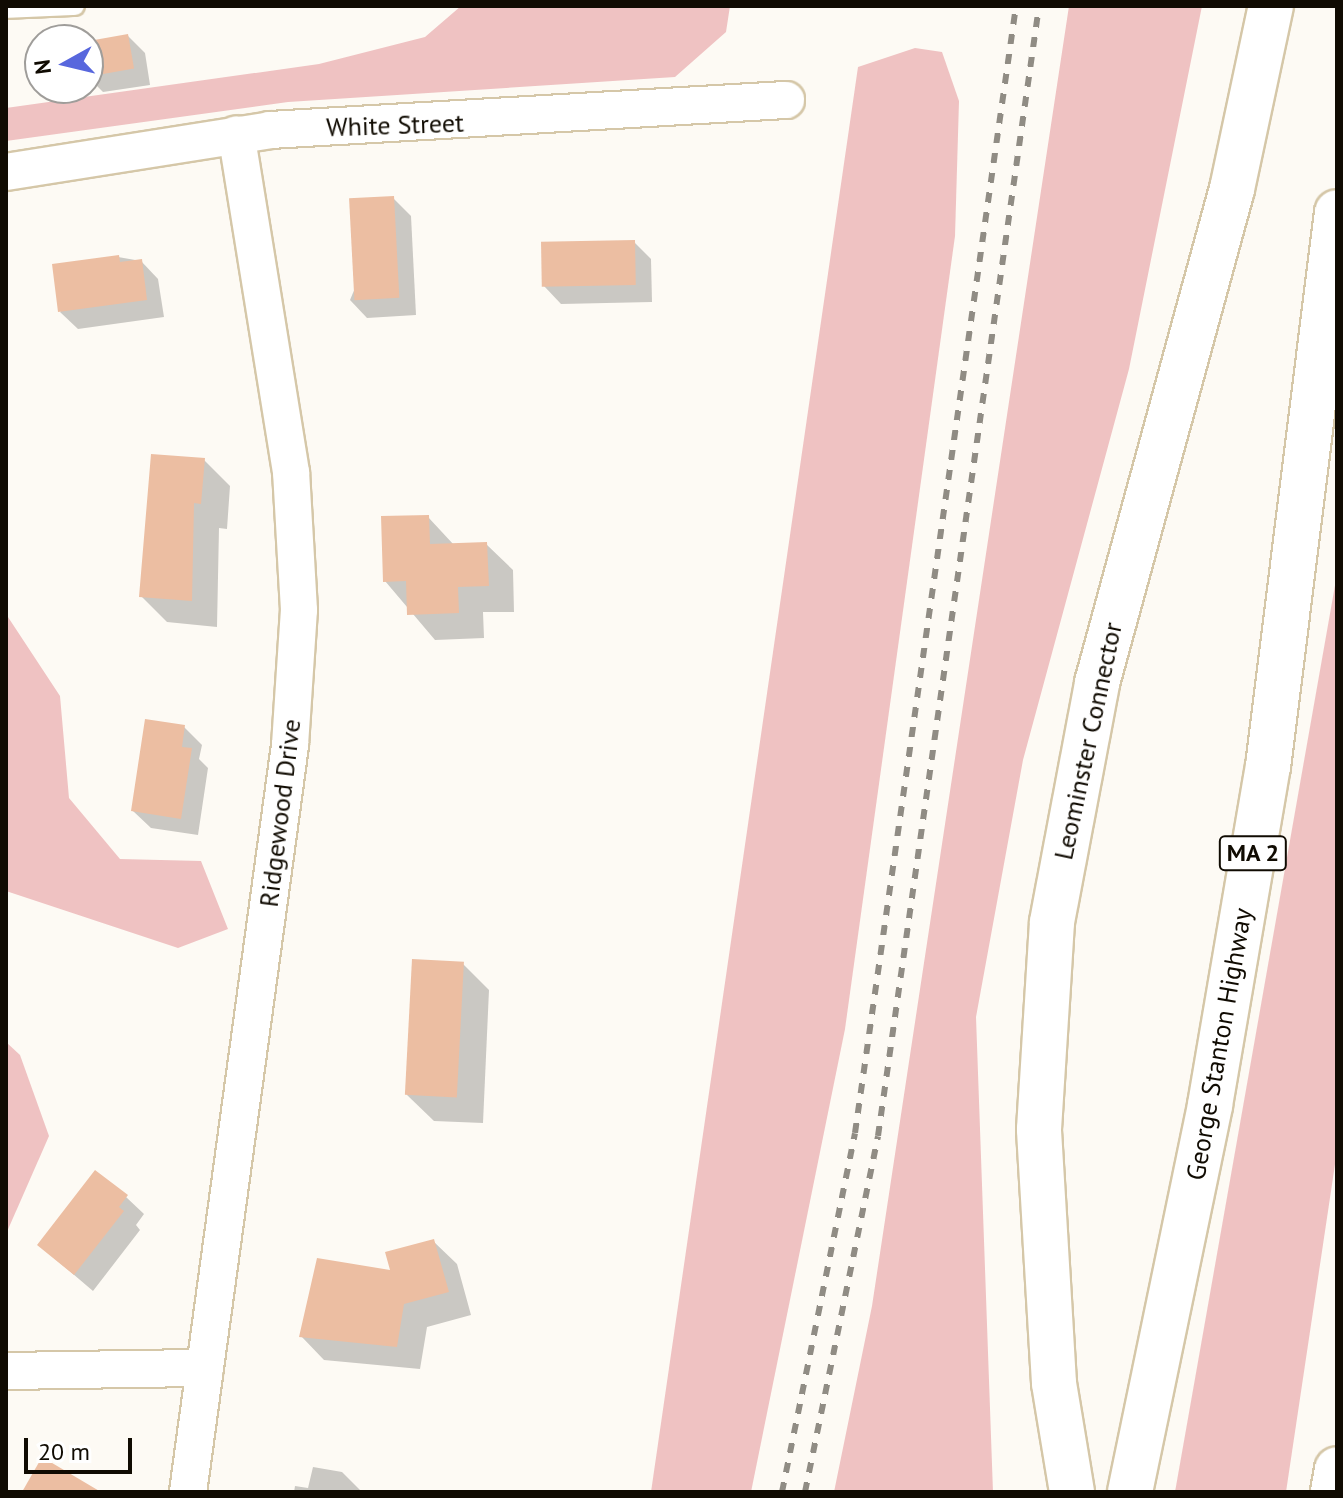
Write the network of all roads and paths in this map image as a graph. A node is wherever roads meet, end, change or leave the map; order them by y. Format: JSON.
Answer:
{"nodes":[{"id":1,"x":75,"y":6,"type":"edge"},
{"id":2,"x":1271,"y":6,"type":"edge"},
{"id":3,"x":6,"y":9,"type":"edge"},
{"id":4,"x":786,"y":100,"type":"dead end"},
{"id":5,"x":236,"y":134,"type":"junction"},
{"id":6,"x":6,"y":172,"type":"edge"},
{"id":7,"x":1337,"y":212,"type":"edge"},
{"id":8,"x":205,"y":1368,"type":"junction"},
{"id":9,"x":6,"y":1371,"type":"edge"},
{"id":10,"x":1337,"y":1469,"type":"edge"},
{"id":11,"x":1131,"y":1489,"type":"edge"},
{"id":12,"x":188,"y":1492,"type":"edge"},
{"id":13,"x":1072,"y":1492,"type":"edge"},
{"id":14,"x":1333,"y":1492,"type":"edge"}],
"edges":[{"from":1,"to":3,"type":"lane"},
{"from":2,"to":13,"type":"main road","name":"Leominster Connector"},
{"from":4,"to":5,"type":"street","name":"White Street"},
{"from":5,"to":6,"type":"street","name":"White Street"},
{"from":5,"to":8,"type":"street","name":"Ridgewood Drive"},
{"from":7,"to":11,"type":"main road","name":"George Stanton Highway","number":"MA 2"},
{"from":8,"to":9,"type":"street"},
{"from":8,"to":12,"type":"street","name":"Ridgewood Drive"},
{"from":10,"to":14,"type":"main road"}]}
